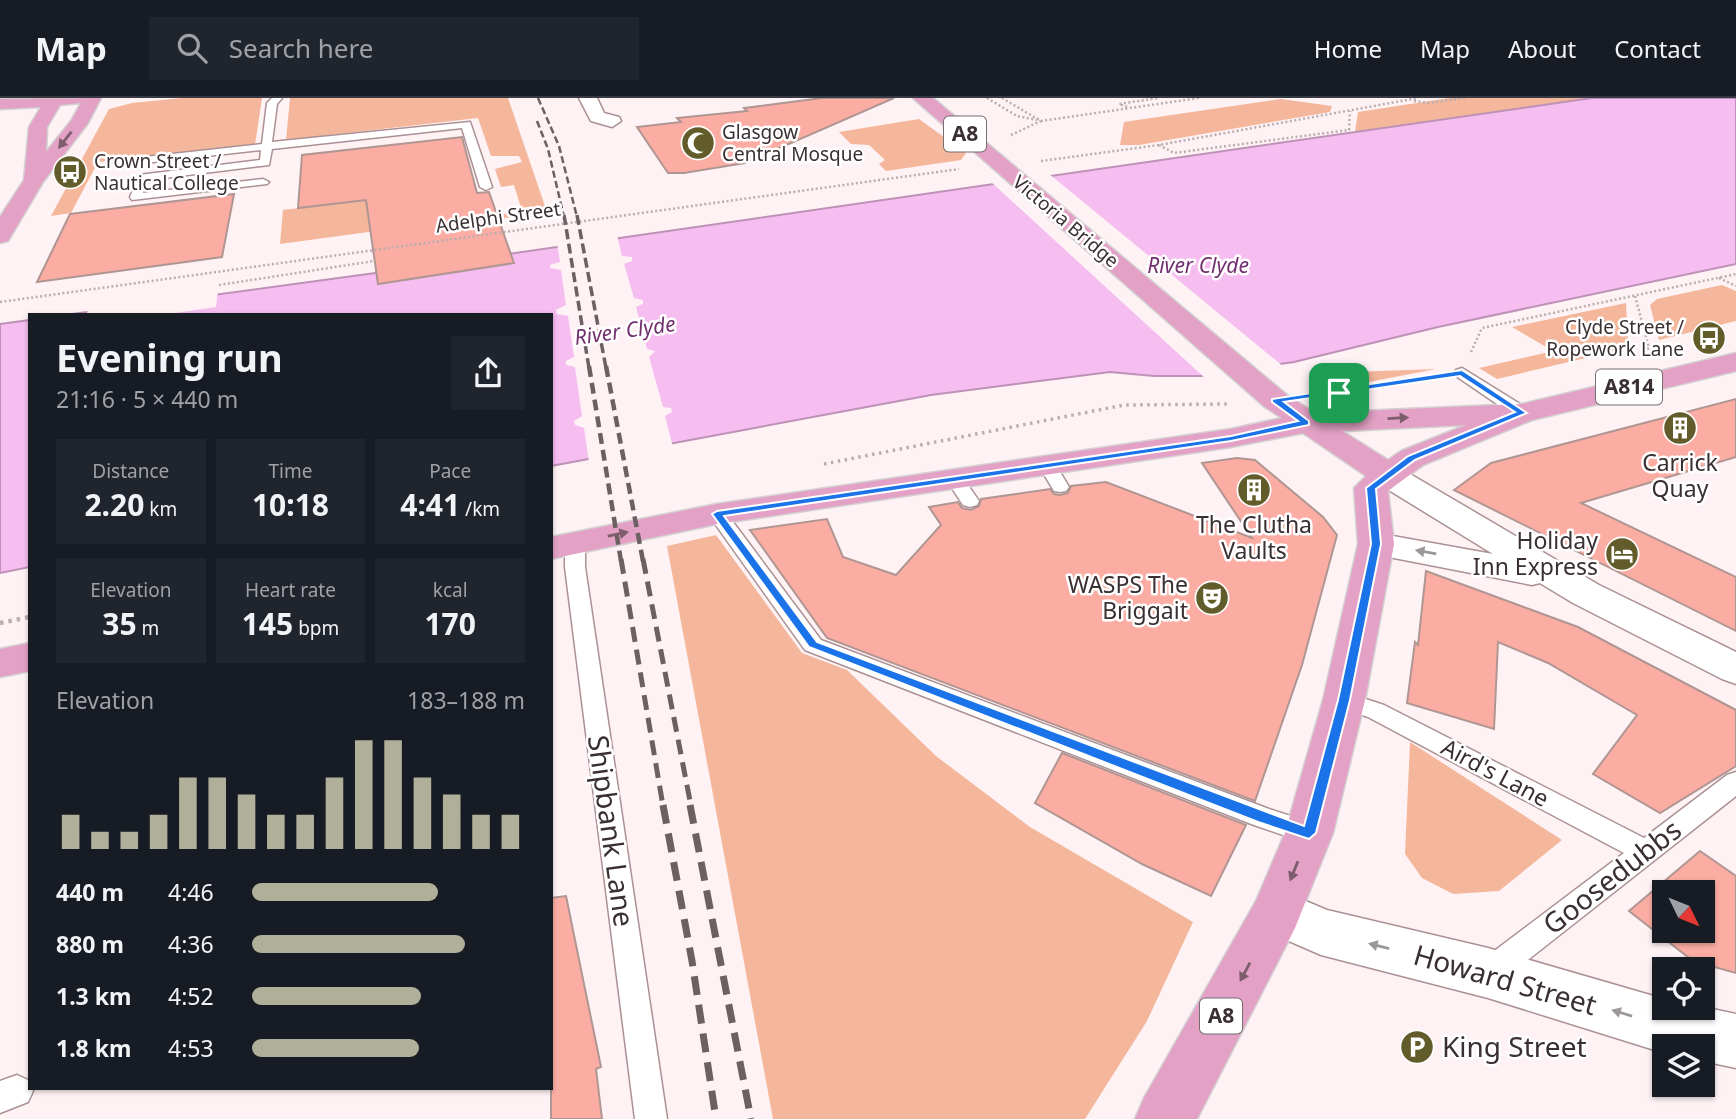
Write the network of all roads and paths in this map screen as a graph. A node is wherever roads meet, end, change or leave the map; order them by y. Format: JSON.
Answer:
{"nodes":[{"id":1,"x":84,"y":98,"type":"edge"},
{"id":2,"x":92,"y":98,"type":"edge"},
{"id":3,"x":588,"y":98,"type":"edge"},
{"id":4,"x":922,"y":98,"type":"edge"},
{"id":5,"x":987,"y":98,"type":"edge"},
{"id":6,"x":1002,"y":98,"type":"edge"},
{"id":7,"x":1158,"y":98,"type":"edge"},
{"id":8,"x":1199,"y":98,"type":"edge"},
{"id":9,"x":1418,"y":98,"type":"edge"},
{"id":10,"x":1465,"y":98,"type":"edge"},
{"id":11,"x":54,"y":99,"type":"edge"},
{"id":12,"x":1185,"y":99,"type":"edge"},
{"id":13,"x":271,"y":100,"type":"edge"},
{"id":14,"x":1408,"y":100,"type":"junction"},
{"id":15,"x":0,"y":104,"type":"edge"},
{"id":16,"x":1129,"y":108,"type":"junction"},
{"id":17,"x":0,"y":110,"type":"edge"},
{"id":18,"x":1350,"y":111,"type":"junction"},
{"id":19,"x":612,"y":121,"type":"dead end"},
{"id":20,"x":1041,"y":121,"type":"junction"},
{"id":21,"x":1009,"y":136,"type":"dead end"},
{"id":22,"x":1159,"y":145,"type":"junction"},
{"id":23,"x":267,"y":147,"type":"junction"},
{"id":24,"x":118,"y":163,"type":"dead end"},
{"id":25,"x":265,"y":163,"type":"junction"},
{"id":26,"x":1004,"y":168,"type":"junction"},
{"id":27,"x":34,"y":180,"type":"junction"},
{"id":28,"x":485,"y":187,"type":"dead end"},
{"id":29,"x":482,"y":233,"type":"junction"},
{"id":30,"x":0,"y":236,"type":"edge"},
{"id":31,"x":489,"y":241,"type":"dead end"},
{"id":32,"x":307,"y":258,"type":"junction"},
{"id":33,"x":374,"y":261,"type":"dead end"},
{"id":34,"x":305,"y":271,"type":"junction"},
{"id":35,"x":1736,"y":274,"type":"edge"},
{"id":36,"x":1718,"y":278,"type":"junction"},
{"id":37,"x":219,"y":285,"type":"dead end"},
{"id":38,"x":1736,"y":286,"type":"edge"},
{"id":39,"x":1635,"y":296,"type":"junction"},
{"id":40,"x":0,"y":302,"type":"edge"},
{"id":41,"x":1640,"y":352,"type":"dead end"},
{"id":42,"x":1735,"y":363,"type":"edge"},
{"id":43,"x":1462,"y":373,"type":"junction"},
{"id":44,"x":1371,"y":388,"type":"dead end"},
{"id":45,"x":1276,"y":401,"type":"junction"},
{"id":46,"x":1522,"y":413,"type":"junction"},
{"id":47,"x":1306,"y":423,"type":"junction"},
{"id":48,"x":824,"y":464,"type":"dead end"},
{"id":49,"x":1378,"y":481,"type":"junction"},
{"id":50,"x":717,"y":514,"type":"junction"},
{"id":51,"x":1376,"y":544,"type":"junction"},
{"id":52,"x":563,"y":545,"type":"edge"},
{"id":53,"x":1522,"y":569,"type":"junction"},
{"id":54,"x":1586,"y":594,"type":"junction"},
{"id":55,"x":28,"y":618,"type":"edge"},
{"id":56,"x":0,"y":623,"type":"edge"},
{"id":57,"x":28,"y":657,"type":"edge"},
{"id":58,"x":0,"y":663,"type":"edge"},
{"id":59,"x":1736,"y":669,"type":"edge"},
{"id":60,"x":1344,"y":700,"type":"junction"},
{"id":61,"x":1736,"y":782,"type":"edge"},
{"id":62,"x":1309,"y":833,"type":"junction"},
{"id":63,"x":1645,"y":852,"type":"junction"},
{"id":64,"x":1277,"y":912,"type":"junction"},
{"id":65,"x":1488,"y":973,"type":"junction"},
{"id":66,"x":1736,"y":1041,"type":"edge"},
{"id":67,"x":651,"y":1119,"type":"edge"},
{"id":68,"x":1165,"y":1119,"type":"edge"}],
"edges":[{"from":1,"to":11,"type":"main road"},
{"from":2,"to":27,"type":"main road","one_way":true},
{"from":3,"to":19,"type":"street"},
{"from":4,"to":26,"type":"main road","number":"A8"},
{"from":5,"to":20,"type":"path"},
{"from":6,"to":20,"type":"path"},
{"from":7,"to":16,"type":"path"},
{"from":8,"to":12,"type":"path"},
{"from":9,"to":14,"type":"path"},
{"from":10,"to":14,"type":"path"},
{"from":11,"to":15,"type":"main road"},
{"from":11,"to":17,"type":"main road"},
{"from":11,"to":27,"type":"main road"},
{"from":12,"to":16,"type":"path"},
{"from":13,"to":23,"type":"lane"},
{"from":14,"to":18,"type":"path","name":"Adelphi Street"},
{"from":16,"to":20,"type":"path"},
{"from":18,"to":22,"type":"path","name":"Adelphi Street"},
{"from":18,"to":22,"type":"path"},
{"from":20,"to":21,"type":"path"},
{"from":22,"to":26,"type":"path","name":"Adelphi Street"},
{"from":23,"to":24,"type":"lane"},
{"from":23,"to":25,"type":"lane"},
{"from":23,"to":28,"type":"lane"},
{"from":25,"to":25,"type":"lane"},
{"from":26,"to":29,"type":"path","name":"Adelphi Street"},
{"from":26,"to":45,"type":"main road","name":"Victoria Bridge","number":"A8"},
{"from":27,"to":30,"type":"main road"},
{"from":29,"to":31,"type":"path"},
{"from":29,"to":32,"type":"path","name":"Adelphi Street"},
{"from":32,"to":34,"type":"path"},
{"from":32,"to":40,"type":"path","name":"Adelphi Street"},
{"from":33,"to":34,"type":"path"},
{"from":34,"to":37,"type":"path"},
{"from":35,"to":36,"type":"path"},
{"from":36,"to":38,"type":"path"},
{"from":36,"to":39,"type":"path"},
{"from":39,"to":41,"type":"path"},
{"from":39,"to":43,"type":"path"},
{"from":42,"to":46,"type":"main road","number":"A814"},
{"from":43,"to":44,"type":"path"},
{"from":43,"to":46,"type":"lane"},
{"from":45,"to":47,"type":"main road","name":"Victoria Bridge"},
{"from":45,"to":48,"type":"path"},
{"from":47,"to":46,"type":"main road","number":"A814","one_way":true},
{"from":46,"to":49,"type":"main road"},
{"from":47,"to":49,"type":"main road","name":"Victoria Bridge"},
{"from":47,"to":50,"type":"main road","number":"A814"},
{"from":49,"to":51,"type":"main road"},
{"from":49,"to":53,"type":"street"},
{"from":49,"to":54,"type":"street"},
{"from":52,"to":50,"type":"main road","number":"A814","one_way":true},
{"from":50,"to":62,"type":"lane"},
{"from":53,"to":51,"type":"street","one_way":true},
{"from":51,"to":60,"type":"main road"},
{"from":52,"to":67,"type":"lane","name":"Shipbank Lane"},
{"from":53,"to":54,"type":"street"},
{"from":54,"to":59,"type":"street"},
{"from":55,"to":56,"type":"path"},
{"from":57,"to":58,"type":"main road"},
{"from":60,"to":62,"type":"main road"},
{"from":60,"to":63,"type":"lane","name":"Aird's Lane"},
{"from":61,"to":63,"type":"lane","name":"Goosedubbs"},
{"from":62,"to":64,"type":"main road","one_way":true},
{"from":63,"to":65,"type":"lane","name":"Goosedubbs"},
{"from":65,"to":64,"type":"street","name":"Howard Street","one_way":true},
{"from":64,"to":68,"type":"main road","number":"A8","one_way":true},
{"from":66,"to":65,"type":"street","name":"Howard Street","one_way":true}]}
